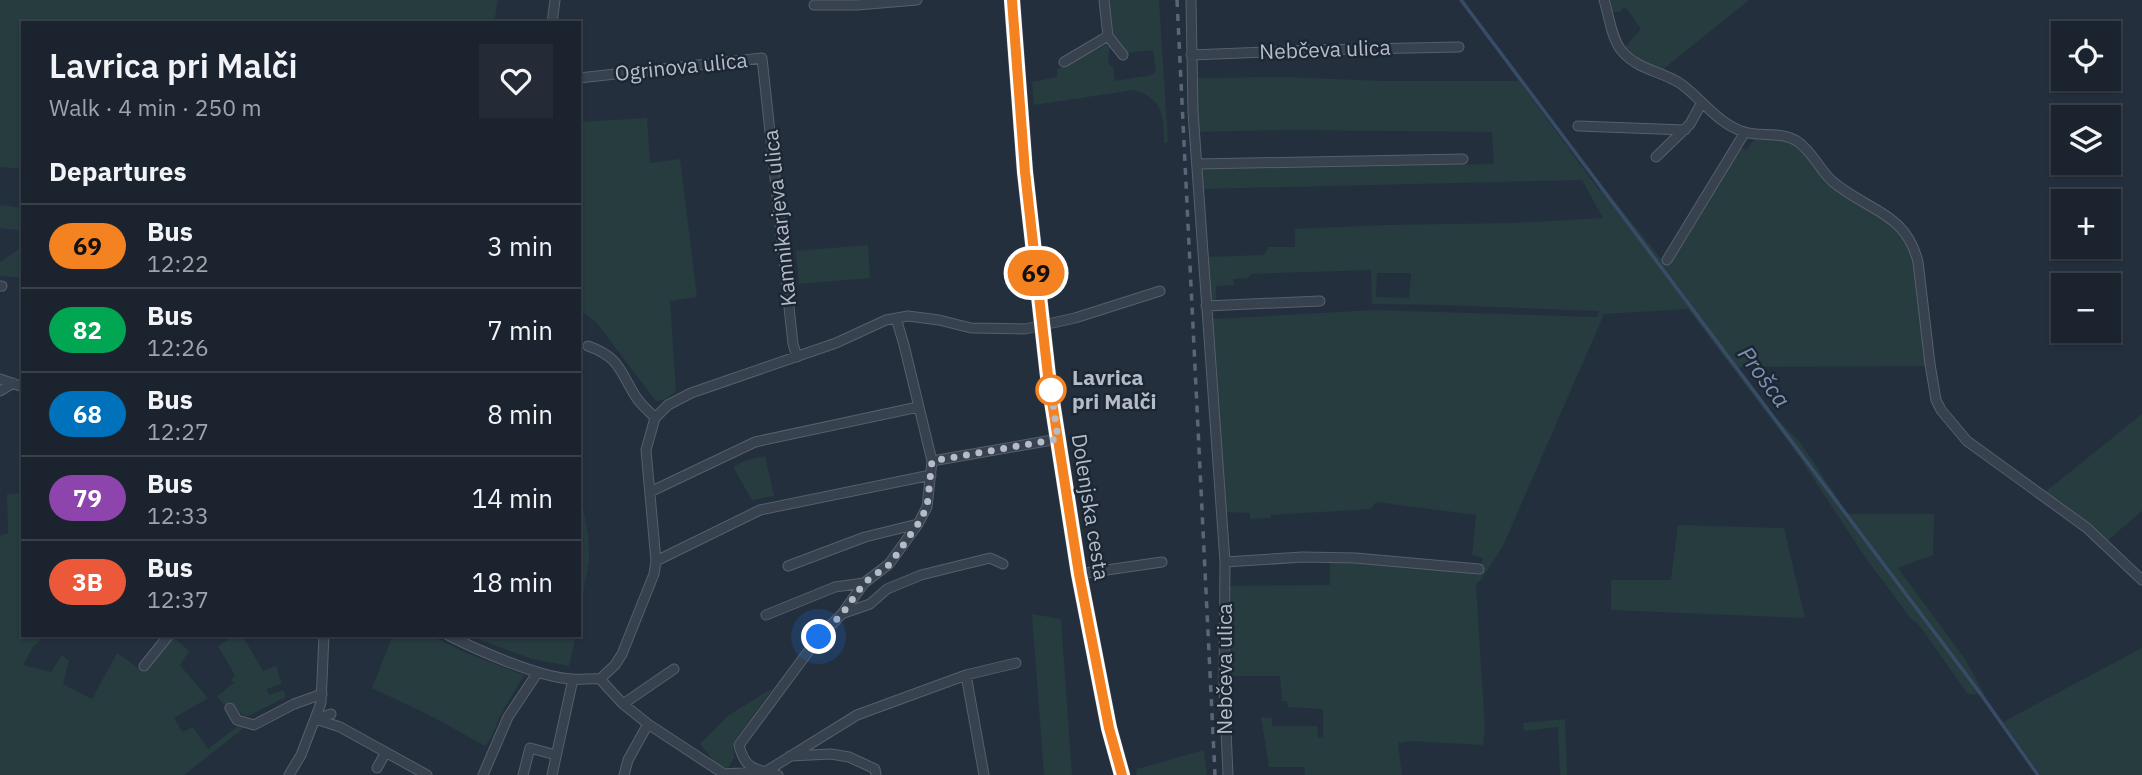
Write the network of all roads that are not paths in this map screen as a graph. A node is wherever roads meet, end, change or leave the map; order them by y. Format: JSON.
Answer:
{"nodes":[{"id":1,"x":555,"y":0,"type":"edge"},
{"id":2,"x":917,"y":0,"type":"edge"},
{"id":3,"x":1012,"y":0,"type":"edge"},
{"id":4,"x":1104,"y":0,"type":"edge"},
{"id":5,"x":1191,"y":0,"type":"edge"},
{"id":6,"x":1604,"y":0,"type":"edge"},
{"id":7,"x":814,"y":5,"type":"dead end"},
{"id":8,"x":552,"y":21,"type":"edge"},
{"id":9,"x":1108,"y":36,"type":"junction"},
{"id":10,"x":1459,"y":47,"type":"dead end"},
{"id":11,"x":1123,"y":55,"type":"dead end"},
{"id":12,"x":1191,"y":55,"type":"junction"},
{"id":13,"x":1064,"y":62,"type":"dead end"},
{"id":14,"x":581,"y":78,"type":"edge"},
{"id":15,"x":764,"y":79,"type":"joint"},
{"id":16,"x":1701,"y":104,"type":"junction"},
{"id":17,"x":1578,"y":125,"type":"dead end"},
{"id":18,"x":1685,"y":130,"type":"junction"},
{"id":19,"x":1745,"y":132,"type":"junction"},
{"id":20,"x":1656,"y":157,"type":"dead end"},
{"id":21,"x":1463,"y":159,"type":"dead end"},
{"id":22,"x":1197,"y":164,"type":"junction"},
{"id":23,"x":1667,"y":260,"type":"dead end"},
{"id":24,"x":1160,"y":291,"type":"dead end"},
{"id":25,"x":1320,"y":301,"type":"dead end"},
{"id":26,"x":1206,"y":306,"type":"junction"},
{"id":27,"x":896,"y":318,"type":"junction"},
{"id":28,"x":1042,"y":325,"type":"junction"},
{"id":29,"x":589,"y":346,"type":"dead end"},
{"id":30,"x":797,"y":357,"type":"junction"},
{"id":31,"x":0,"y":380,"type":"edge"},
{"id":32,"x":18,"y":385,"type":"edge"},
{"id":33,"x":0,"y":391,"type":"edge"},
{"id":34,"x":918,"y":407,"type":"junction"},
{"id":35,"x":655,"y":418,"type":"junction"},
{"id":36,"x":1058,"y":439,"type":"junction"},
{"id":37,"x":932,"y":461,"type":"junction"},
{"id":38,"x":931,"y":475,"type":"junction"},
{"id":39,"x":652,"y":491,"type":"junction"},
{"id":40,"x":918,"y":524,"type":"junction"},
{"id":41,"x":656,"y":561,"type":"junction"},
{"id":42,"x":1162,"y":562,"type":"dead end"},
{"id":43,"x":1225,"y":562,"type":"junction"},
{"id":44,"x":1003,"y":564,"type":"dead end"},
{"id":45,"x":788,"y":566,"type":"dead end"},
{"id":46,"x":1479,"y":569,"type":"dead end"},
{"id":47,"x":1079,"y":574,"type":"junction"},
{"id":48,"x":2142,"y":580,"type":"edge"},
{"id":49,"x":864,"y":583,"type":"junction"},
{"id":50,"x":842,"y":614,"type":"junction"},
{"id":51,"x":766,"y":615,"type":"dead end"},
{"id":52,"x":167,"y":637,"type":"edge"},
{"id":53,"x":324,"y":637,"type":"edge"},
{"id":54,"x":452,"y":637,"type":"edge"},
{"id":55,"x":1016,"y":663,"type":"dead end"},
{"id":56,"x":144,"y":666,"type":"dead end"},
{"id":57,"x":674,"y":669,"type":"dead end"},
{"id":58,"x":538,"y":671,"type":"junction"},
{"id":59,"x":967,"y":675,"type":"junction"},
{"id":60,"x":573,"y":679,"type":"junction"},
{"id":61,"x":600,"y":679,"type":"junction"},
{"id":62,"x":322,"y":694,"type":"junction"},
{"id":63,"x":623,"y":704,"type":"junction"},
{"id":64,"x":230,"y":708,"type":"dead end"},
{"id":65,"x":331,"y":714,"type":"dead end"},
{"id":66,"x":316,"y":719,"type":"junction"},
{"id":67,"x":648,"y":724,"type":"junction"},
{"id":68,"x":386,"y":752,"type":"junction"},
{"id":69,"x":556,"y":755,"type":"junction"},
{"id":70,"x":788,"y":756,"type":"junction"},
{"id":71,"x":377,"y":768,"type":"dead end"},
{"id":72,"x":765,"y":772,"type":"junction"},
{"id":73,"x":1119,"y":773,"type":"edge"},
{"id":74,"x":724,"y":774,"type":"edge"},
{"id":75,"x":289,"y":775,"type":"edge"},
{"id":76,"x":427,"y":775,"type":"edge"},
{"id":77,"x":483,"y":775,"type":"edge"},
{"id":78,"x":523,"y":775,"type":"edge"},
{"id":79,"x":552,"y":775,"type":"edge"},
{"id":80,"x":624,"y":775,"type":"edge"},
{"id":81,"x":778,"y":775,"type":"edge"},
{"id":82,"x":876,"y":775,"type":"edge"},
{"id":83,"x":985,"y":775,"type":"edge"},
{"id":84,"x":1228,"y":775,"type":"edge"}],
"edges":[{"from":1,"to":8,"type":"street"},
{"from":2,"to":7,"type":"street"},
{"from":3,"to":28,"type":"main road","name":"Dolenjska cesta"},
{"from":4,"to":9,"type":"street"},
{"from":5,"to":12,"type":"street","name":"Nebčeva ulica"},
{"from":6,"to":16,"type":"street"},
{"from":9,"to":11,"type":"street"},
{"from":9,"to":13,"type":"street"},
{"from":10,"to":12,"type":"street","name":"Nebčeva ulica"},
{"from":12,"to":22,"type":"street","name":"Nebčeva ulica"},
{"from":14,"to":15,"type":"street","name":"Ogrinova ulica"},
{"from":15,"to":30,"type":"street","name":"Kamnikarjeva ulica"},
{"from":16,"to":18,"type":"street"},
{"from":16,"to":19,"type":"street"},
{"from":17,"to":18,"type":"street"},
{"from":18,"to":20,"type":"street"},
{"from":19,"to":23,"type":"street"},
{"from":19,"to":48,"type":"street"},
{"from":21,"to":22,"type":"street"},
{"from":22,"to":26,"type":"street","name":"Nebčeva ulica"},
{"from":24,"to":28,"type":"street"},
{"from":25,"to":26,"type":"street"},
{"from":26,"to":43,"type":"street","name":"Nebčeva ulica"},
{"from":27,"to":28,"type":"street"},
{"from":27,"to":30,"type":"street"},
{"from":27,"to":34,"type":"street"},
{"from":28,"to":36,"type":"main road","name":"Dolenjska cesta"},
{"from":29,"to":35,"type":"street"},
{"from":30,"to":35,"type":"street"},
{"from":31,"to":32,"type":"street"},
{"from":32,"to":33,"type":"street"},
{"from":34,"to":37,"type":"street"},
{"from":34,"to":39,"type":"street"},
{"from":35,"to":39,"type":"street"},
{"from":36,"to":37,"type":"street"},
{"from":36,"to":47,"type":"main road","name":"Dolenjska cesta"},
{"from":37,"to":38,"type":"street"},
{"from":38,"to":40,"type":"street"},
{"from":38,"to":41,"type":"street"},
{"from":39,"to":41,"type":"street"},
{"from":40,"to":45,"type":"street"},
{"from":40,"to":49,"type":"street"},
{"from":41,"to":61,"type":"street"},
{"from":42,"to":47,"type":"street"},
{"from":43,"to":46,"type":"street"},
{"from":43,"to":84,"type":"street","name":"Nebčeva ulica"},
{"from":44,"to":50,"type":"street"},
{"from":47,"to":73,"type":"main road","name":"Dolenjska cesta"},
{"from":49,"to":50,"type":"street"},
{"from":49,"to":51,"type":"street"},
{"from":50,"to":72,"type":"street"},
{"from":52,"to":56,"type":"street"},
{"from":53,"to":62,"type":"street"},
{"from":54,"to":58,"type":"street"},
{"from":55,"to":59,"type":"street"},
{"from":57,"to":63,"type":"street"},
{"from":58,"to":60,"type":"street"},
{"from":58,"to":77,"type":"street"},
{"from":59,"to":70,"type":"street"},
{"from":59,"to":83,"type":"street"},
{"from":60,"to":61,"type":"street"},
{"from":60,"to":69,"type":"street"},
{"from":61,"to":63,"type":"street"},
{"from":62,"to":64,"type":"street"},
{"from":62,"to":66,"type":"street"},
{"from":63,"to":67,"type":"street"},
{"from":65,"to":66,"type":"street"},
{"from":66,"to":68,"type":"street"},
{"from":66,"to":75,"type":"street"},
{"from":67,"to":74,"type":"street"},
{"from":67,"to":80,"type":"street"},
{"from":68,"to":71,"type":"street"},
{"from":68,"to":76,"type":"street"},
{"from":69,"to":78,"type":"street"},
{"from":69,"to":79,"type":"street"},
{"from":70,"to":72,"type":"street"},
{"from":70,"to":82,"type":"street"},
{"from":72,"to":74,"type":"street"},
{"from":72,"to":81,"type":"street"}]}
